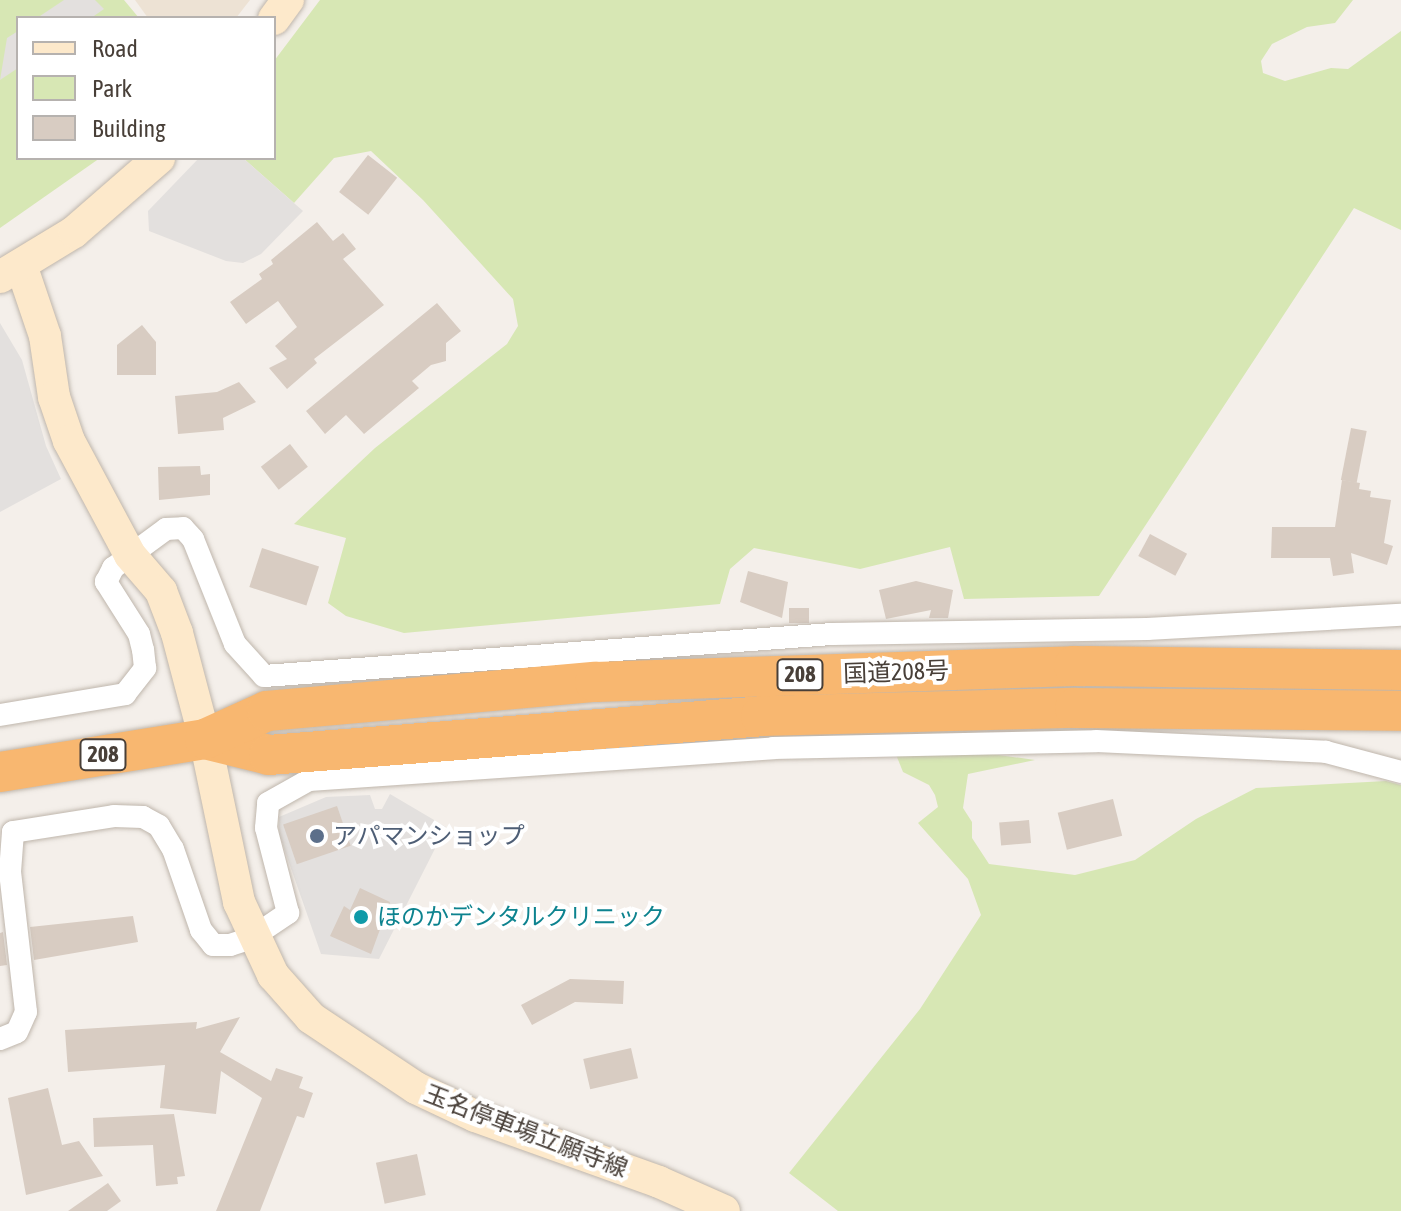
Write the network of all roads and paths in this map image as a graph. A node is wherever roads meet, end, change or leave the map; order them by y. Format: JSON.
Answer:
{"nodes":[{"id":1,"x":288,"y":0,"type":"edge"},
{"id":2,"x":276,"y":16,"type":"edge"},
{"id":3,"x":157,"y":160,"type":"edge"},
{"id":4,"x":10,"y":271,"type":"edge"},
{"id":5,"x":130,"y":555,"type":"junction"},
{"id":6,"x":1401,"y":615,"type":"edge"},
{"id":7,"x":1401,"y":670,"type":"edge"},
{"id":8,"x":1401,"y":711,"type":"edge"},
{"id":9,"x":0,"y":715,"type":"edge"},
{"id":10,"x":205,"y":739,"type":"junction"},
{"id":11,"x":0,"y":772,"type":"edge"},
{"id":12,"x":1401,"y":772,"type":"edge"},
{"id":13,"x":251,"y":938,"type":"junction"},
{"id":14,"x":0,"y":1039,"type":"edge"},
{"id":15,"x":724,"y":1211,"type":"edge"}],
"edges":[{"from":1,"to":2,"type":"main road"},
{"from":3,"to":4,"type":"main road"},
{"from":4,"to":5,"type":"main road","name":"玉名停車場立願寺線"},
{"from":5,"to":6,"type":"street"},
{"from":5,"to":9,"type":"street"},
{"from":5,"to":10,"type":"main road","name":"玉名停車場立願寺線"},
{"from":7,"to":10,"type":"highway","name":"国道208号","number":"208"},
{"from":8,"to":10,"type":"highway","name":"国道208号","number":"208"},
{"from":10,"to":11,"type":"highway","name":"国道208号","number":"208"},
{"from":10,"to":13,"type":"main road","name":"玉名停車場立願寺線"},
{"from":12,"to":13,"type":"street"},
{"from":13,"to":14,"type":"street"},
{"from":13,"to":15,"type":"main road","name":"玉名停車場立願寺線"}]}
